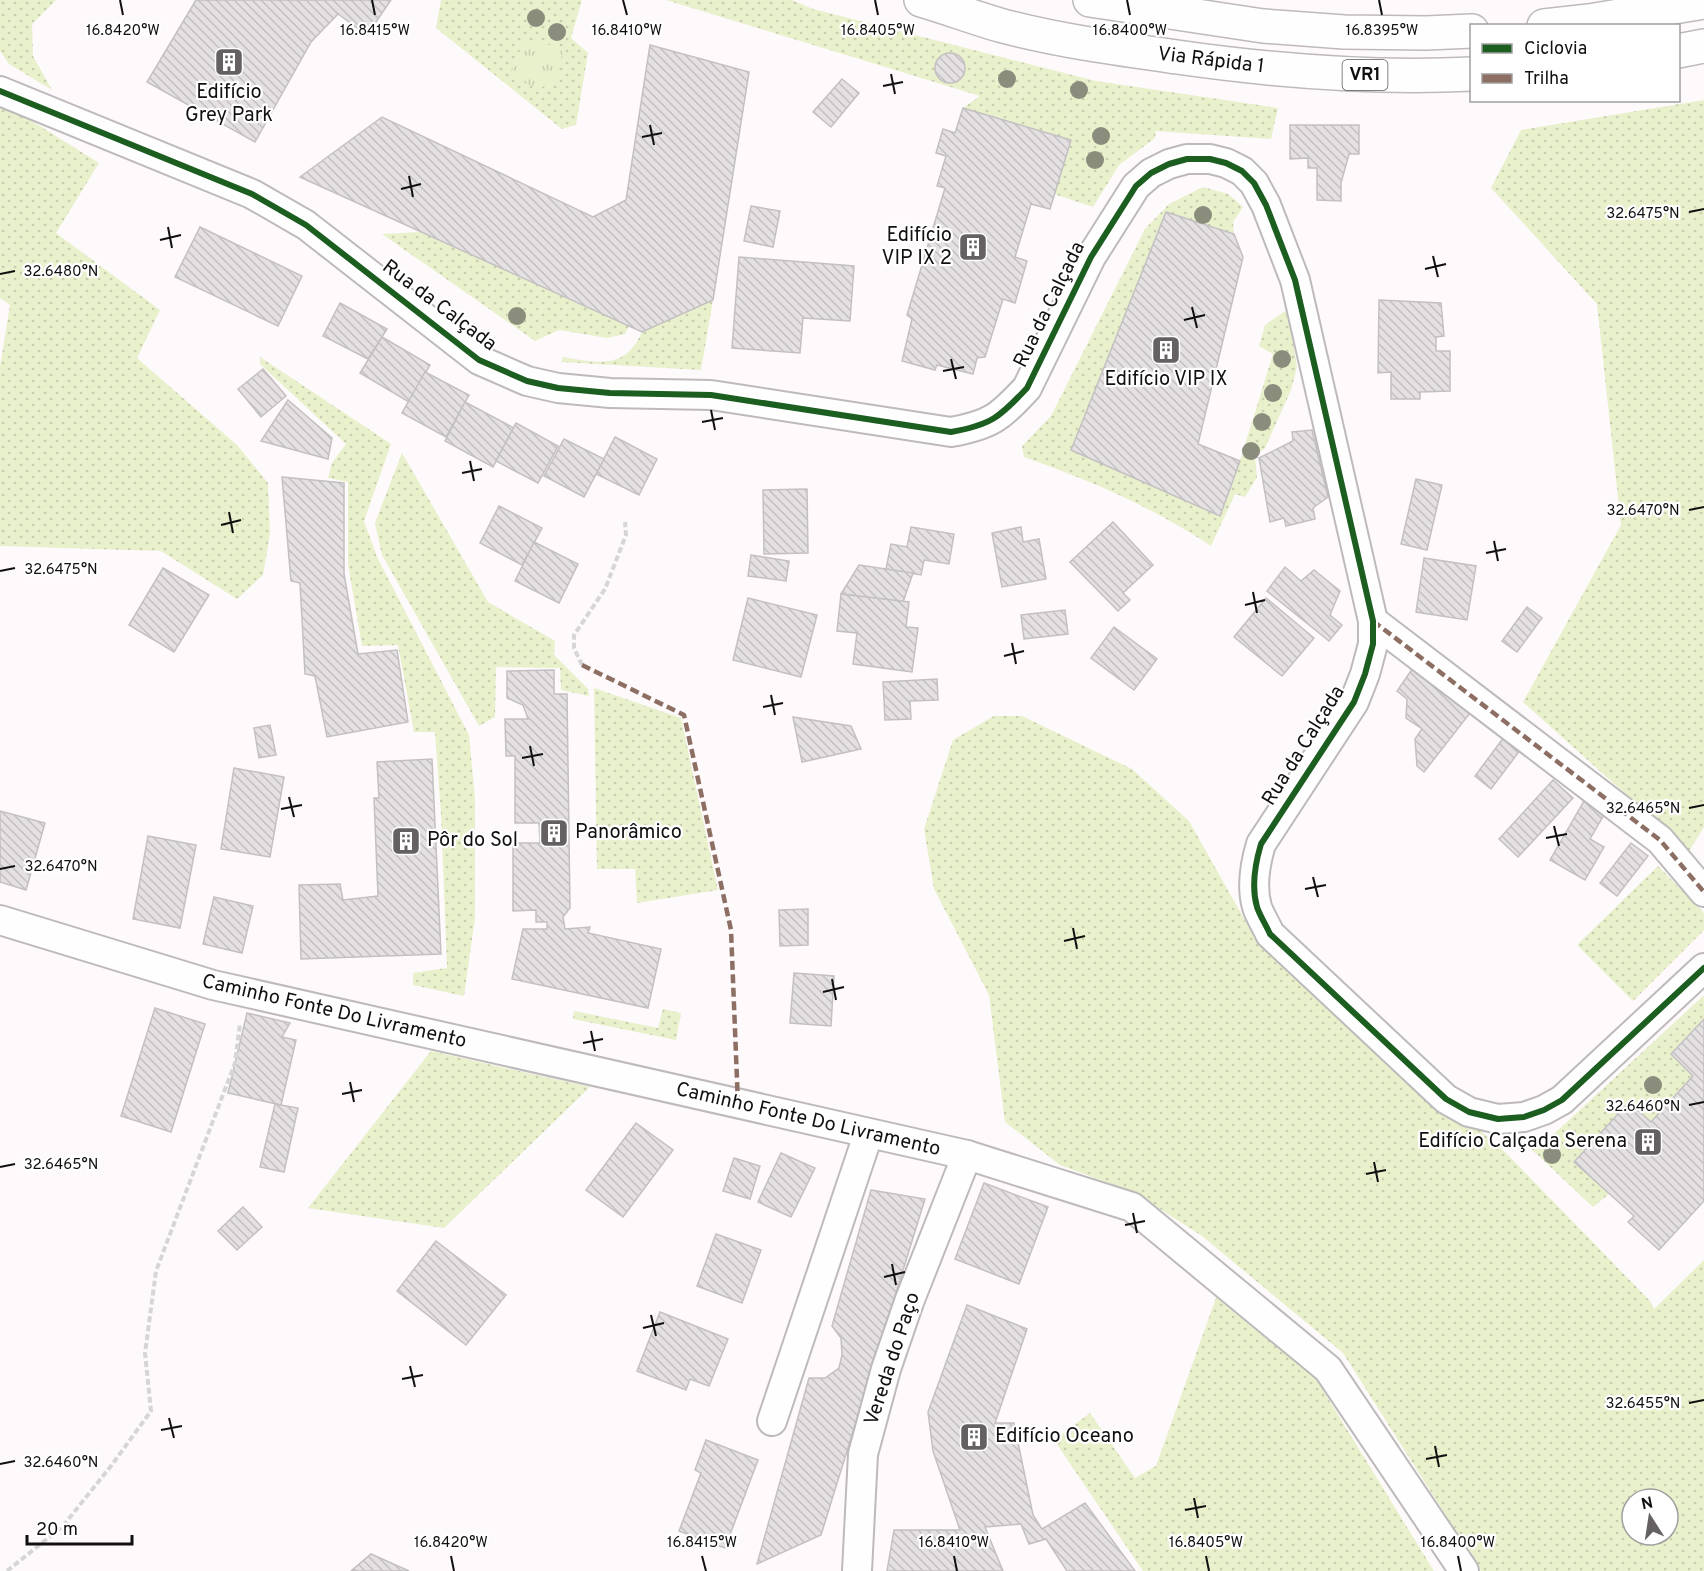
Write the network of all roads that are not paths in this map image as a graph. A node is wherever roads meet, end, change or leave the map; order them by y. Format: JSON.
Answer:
{"nodes":[{"id":1,"x":921,"y":0,"type":"edge"},
{"id":2,"x":1090,"y":0,"type":"edge"},
{"id":3,"x":1704,"y":2,"type":"edge"},
{"id":4,"x":1562,"y":24,"type":"edge"},
{"id":5,"x":1470,"y":31,"type":"edge"},
{"id":6,"x":1704,"y":46,"type":"edge"},
{"id":7,"x":1680,"y":51,"type":"edge"},
{"id":8,"x":1470,"y":74,"type":"edge"},
{"id":9,"x":0,"y":91,"type":"edge"},
{"id":10,"x":1373,"y":621,"type":"junction"},
{"id":11,"x":1704,"y":892,"type":"edge"},
{"id":12,"x":0,"y":921,"type":"edge"},
{"id":13,"x":1704,"y":968,"type":"edge"},
{"id":14,"x":868,"y":1135,"type":"junction"},
{"id":15,"x":967,"y":1155,"type":"junction"},
{"id":16,"x":772,"y":1420,"type":"dead end"},
{"id":17,"x":857,"y":1571,"type":"edge"},
{"id":18,"x":1464,"y":1571,"type":"edge"}],
"edges":[{"from":1,"to":8,"type":"highway","name":"Via Rápida 1","number":"VR1"},
{"from":2,"to":5,"type":"highway","number":"VR1"},
{"from":3,"to":4,"type":"highway"},
{"from":6,"to":7,"type":"highway"},
{"from":9,"to":10,"type":"street","name":"Rua da Calçada"},
{"from":10,"to":11,"type":"street"},
{"from":10,"to":13,"type":"street","name":"Rua da Calçada"},
{"from":12,"to":14,"type":"street","name":"Caminho Fonte Do Livramento"},
{"from":14,"to":15,"type":"street","name":"Caminho Fonte Do Livramento"},
{"from":14,"to":16,"type":"street"},
{"from":15,"to":17,"type":"street","name":"Vereda do Paço"},
{"from":15,"to":18,"type":"street","name":"Caminho Fonte Do Livramento"}]}
